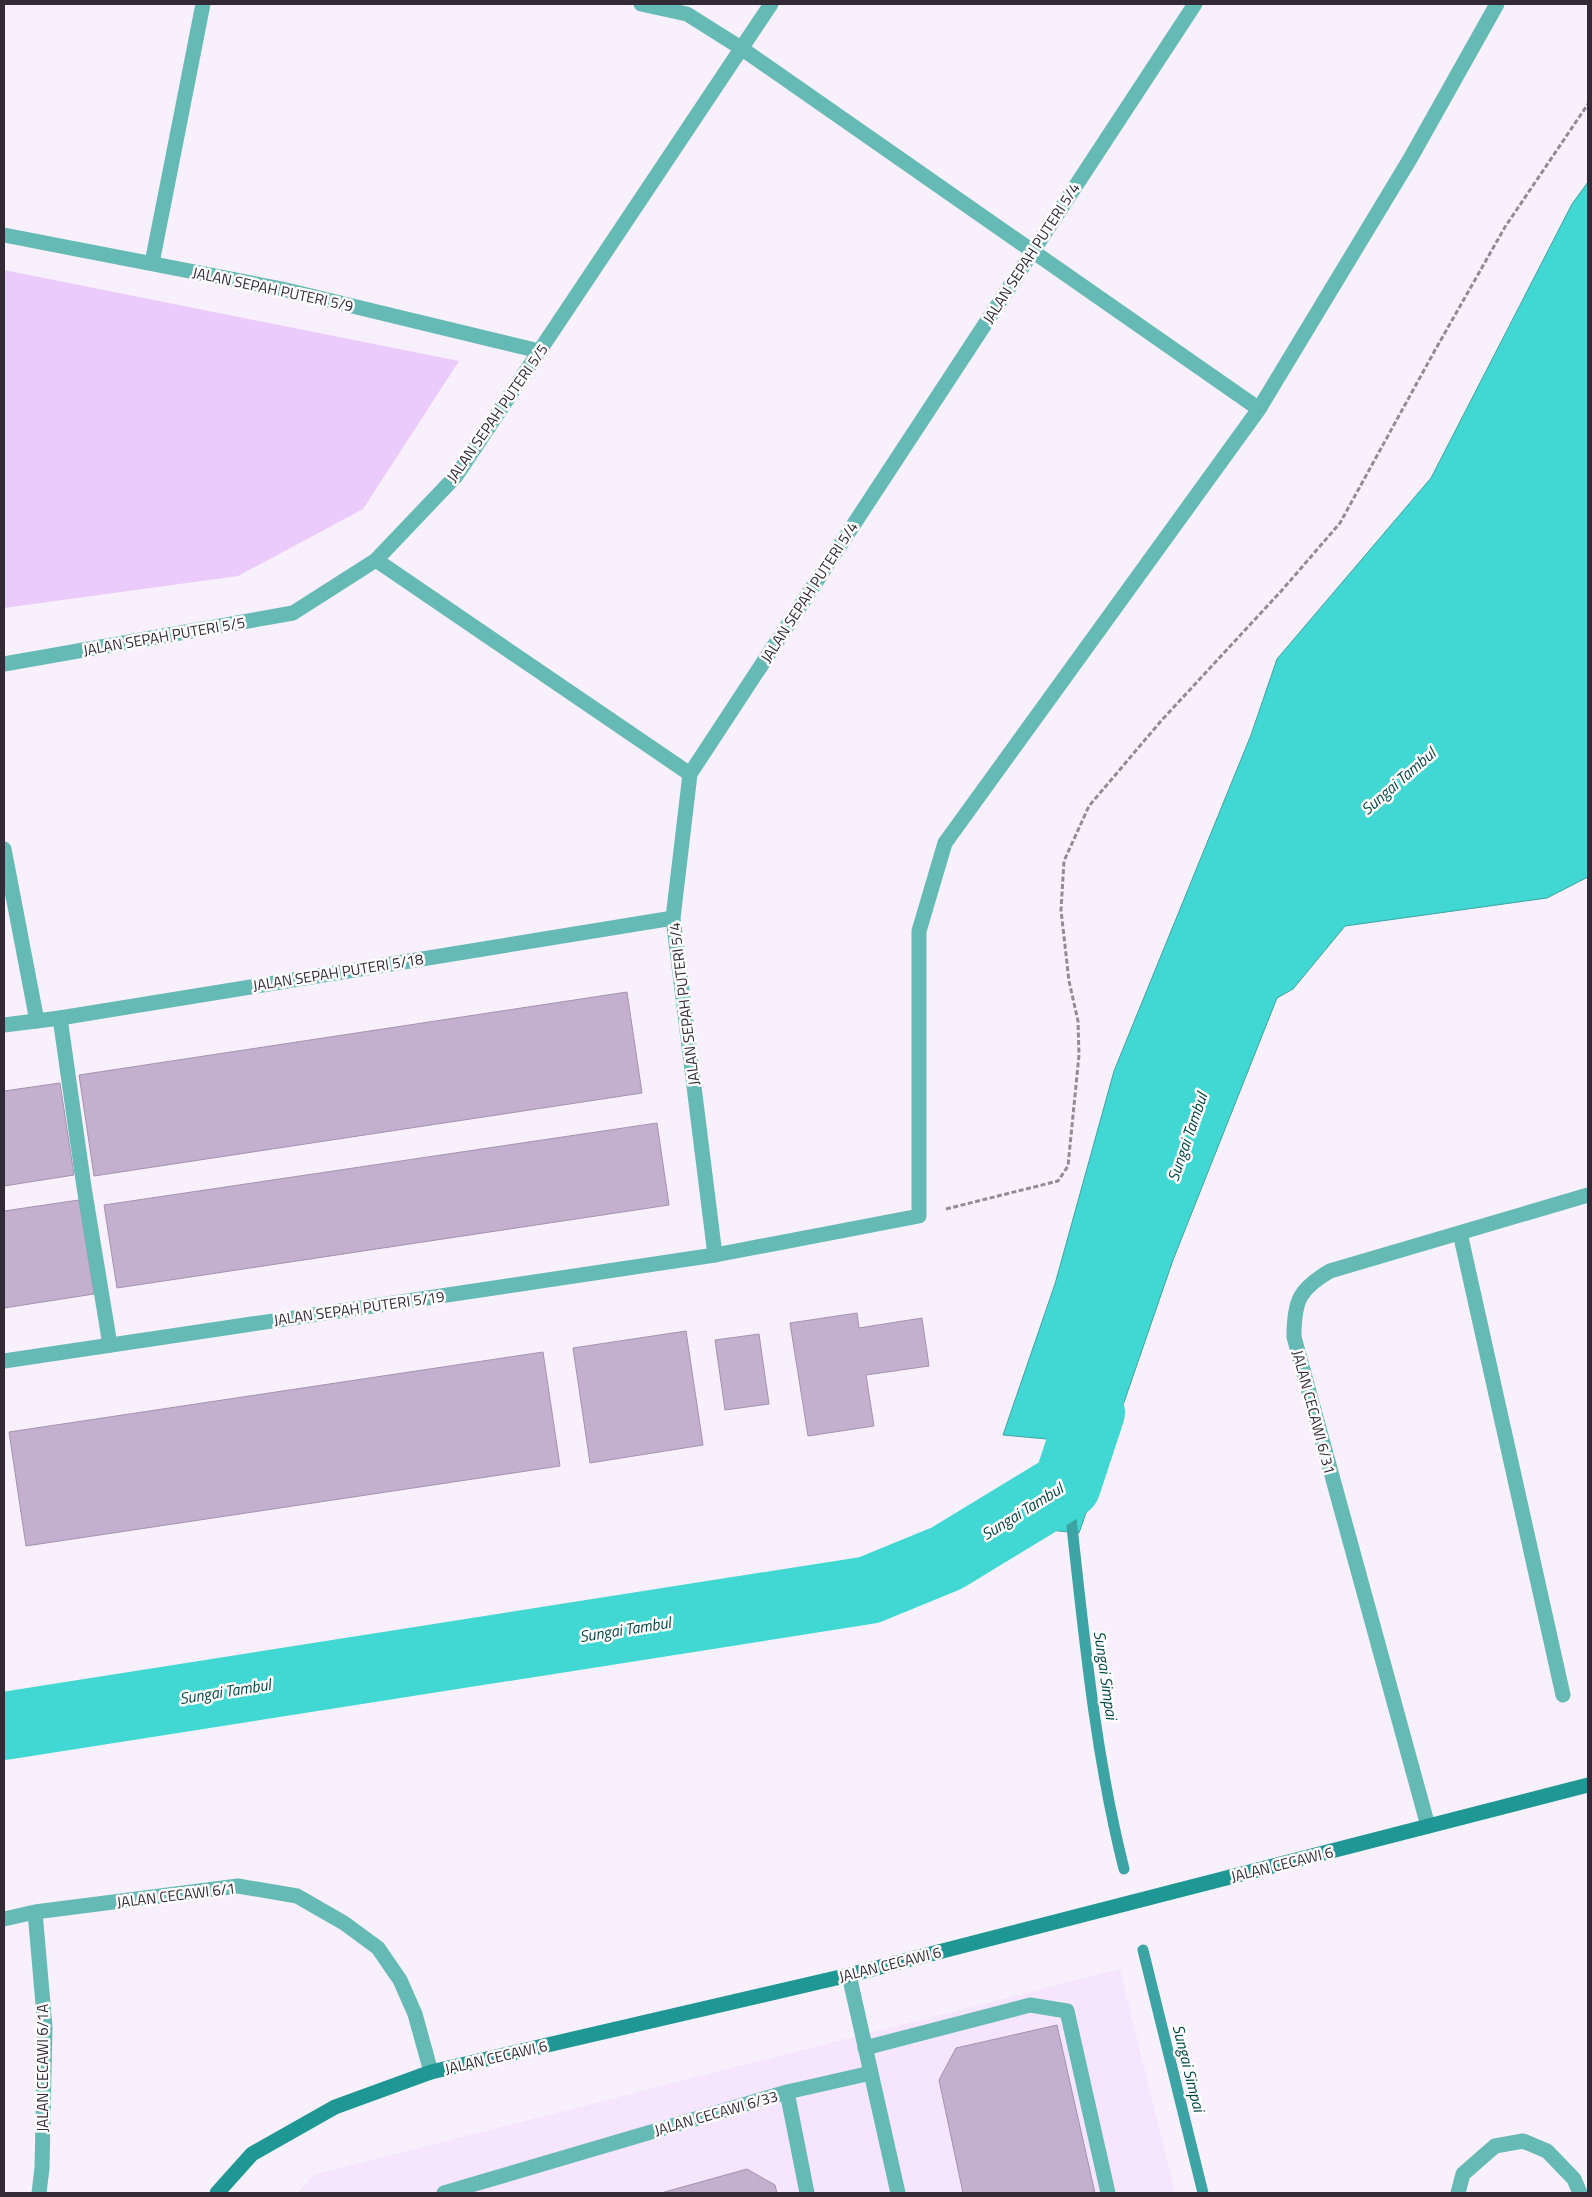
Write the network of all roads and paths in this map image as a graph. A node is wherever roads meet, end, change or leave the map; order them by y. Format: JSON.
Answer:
{"nodes":[{"id":1,"x":203,"y":4,"type":"edge"},
{"id":2,"x":641,"y":4,"type":"edge"},
{"id":3,"x":771,"y":4,"type":"edge"},
{"id":4,"x":1195,"y":4,"type":"edge"},
{"id":5,"x":1497,"y":4,"type":"edge"},
{"id":6,"x":740,"y":48,"type":"junction"},
{"id":7,"x":1588,"y":104,"type":"edge"},
{"id":8,"x":4,"y":235,"type":"edge"},
{"id":9,"x":1033,"y":250,"type":"junction"},
{"id":10,"x":152,"y":263,"type":"junction"},
{"id":11,"x":539,"y":351,"type":"junction"},
{"id":12,"x":1259,"y":409,"type":"junction"},
{"id":13,"x":376,"y":560,"type":"junction"},
{"id":14,"x":4,"y":664,"type":"edge"},
{"id":15,"x":690,"y":774,"type":"junction"},
{"id":16,"x":4,"y":849,"type":"edge"},
{"id":17,"x":673,"y":918,"type":"junction"},
{"id":18,"x":60,"y":1018,"type":"junction"},
{"id":19,"x":38,"y":1022,"type":"junction"},
{"id":20,"x":4,"y":1025,"type":"edge"},
{"id":21,"x":1588,"y":1195,"type":"edge"},
{"id":22,"x":919,"y":1216,"type":"junction"},
{"id":23,"x":1460,"y":1233,"type":"junction"},
{"id":24,"x":715,"y":1255,"type":"junction"},
{"id":25,"x":110,"y":1345,"type":"junction"},
{"id":26,"x":4,"y":1361,"type":"edge"},
{"id":27,"x":1563,"y":1695,"type":"dead end"},
{"id":28,"x":1588,"y":1785,"type":"edge"},
{"id":29,"x":1428,"y":1826,"type":"junction"},
{"id":30,"x":34,"y":1912,"type":"junction"},
{"id":31,"x":4,"y":1918,"type":"edge"},
{"id":32,"x":849,"y":1975,"type":"junction"},
{"id":33,"x":865,"y":2048,"type":"junction"},
{"id":34,"x":431,"y":2072,"type":"junction"},
{"id":35,"x":871,"y":2073,"type":"junction"},
{"id":36,"x":787,"y":2092,"type":"junction"},
{"id":37,"x":39,"y":2193,"type":"edge"},
{"id":38,"x":217,"y":2193,"type":"edge"},
{"id":39,"x":444,"y":2193,"type":"edge"},
{"id":40,"x":807,"y":2193,"type":"edge"},
{"id":41,"x":898,"y":2193,"type":"edge"},
{"id":42,"x":1108,"y":2193,"type":"edge"},
{"id":43,"x":1458,"y":2193,"type":"edge"},
{"id":44,"x":1580,"y":2193,"type":"edge"}],
"edges":[{"from":1,"to":10,"type":"street"},
{"from":2,"to":6,"type":"street"},
{"from":3,"to":6,"type":"street","name":"JALAN SEPAH PUTERI 5/5"},
{"from":4,"to":9,"type":"street","name":"JALAN SEPAH PUTERI 5/4"},
{"from":5,"to":12,"type":"street"},
{"from":6,"to":9,"type":"street"},
{"from":6,"to":11,"type":"street","name":"JALAN SEPAH PUTERI 5/5"},
{"from":7,"to":22,"type":"path"},
{"from":8,"to":10,"type":"street","name":"JALAN SEPAH PUTERI 5/9"},
{"from":9,"to":12,"type":"street"},
{"from":9,"to":15,"type":"street","name":"JALAN SEPAH PUTERI 5/4"},
{"from":10,"to":11,"type":"street","name":"JALAN SEPAH PUTERI 5/9"},
{"from":11,"to":13,"type":"street","name":"JALAN SEPAH PUTERI 5/5"},
{"from":12,"to":22,"type":"street"},
{"from":13,"to":14,"type":"street","name":"JALAN SEPAH PUTERI 5/5"},
{"from":13,"to":15,"type":"street"},
{"from":15,"to":17,"type":"street","name":"JALAN SEPAH PUTERI 5/4"},
{"from":16,"to":19,"type":"street"},
{"from":17,"to":18,"type":"street","name":"JALAN SEPAH PUTERI 5/18"},
{"from":17,"to":24,"type":"street","name":"JALAN SEPAH PUTERI 5/4"},
{"from":18,"to":19,"type":"street","name":"JALAN SEPAH PUTERI 5/18"},
{"from":18,"to":25,"type":"street"},
{"from":19,"to":20,"type":"street","name":"JALAN SEPAH PUTERI 5/18"},
{"from":21,"to":23,"type":"street","name":"JALAN CECAWI 6/31"},
{"from":22,"to":24,"type":"street","name":"JALAN SEPAH PUTERI 5/19"},
{"from":23,"to":27,"type":"street"},
{"from":23,"to":29,"type":"street","name":"JALAN CECAWI 6/31"},
{"from":24,"to":25,"type":"street","name":"JALAN SEPAH PUTERI 5/19"},
{"from":25,"to":26,"type":"street","name":"JALAN SEPAH PUTERI 5/19"},
{"from":28,"to":29,"type":"street","name":"JALAN CECAWI 6"},
{"from":29,"to":32,"type":"street","name":"JALAN CECAWI 6"},
{"from":30,"to":31,"type":"street","name":"JALAN CECAWI 6/1"},
{"from":30,"to":34,"type":"street","name":"JALAN CECAWI 6/1"},
{"from":30,"to":37,"type":"street","name":"JALAN CECAWI 6/1A"},
{"from":32,"to":33,"type":"street"},
{"from":32,"to":34,"type":"street","name":"JALAN CECAWI 6"},
{"from":33,"to":35,"type":"street"},
{"from":33,"to":42,"type":"street"},
{"from":34,"to":38,"type":"street","name":"JALAN CECAWI 6"},
{"from":35,"to":36,"type":"street","name":"JALAN CECAWI 6/33"},
{"from":35,"to":41,"type":"street"},
{"from":36,"to":39,"type":"street","name":"JALAN CECAWI 6/33"},
{"from":36,"to":40,"type":"street"},
{"from":43,"to":44,"type":"street"}]}
